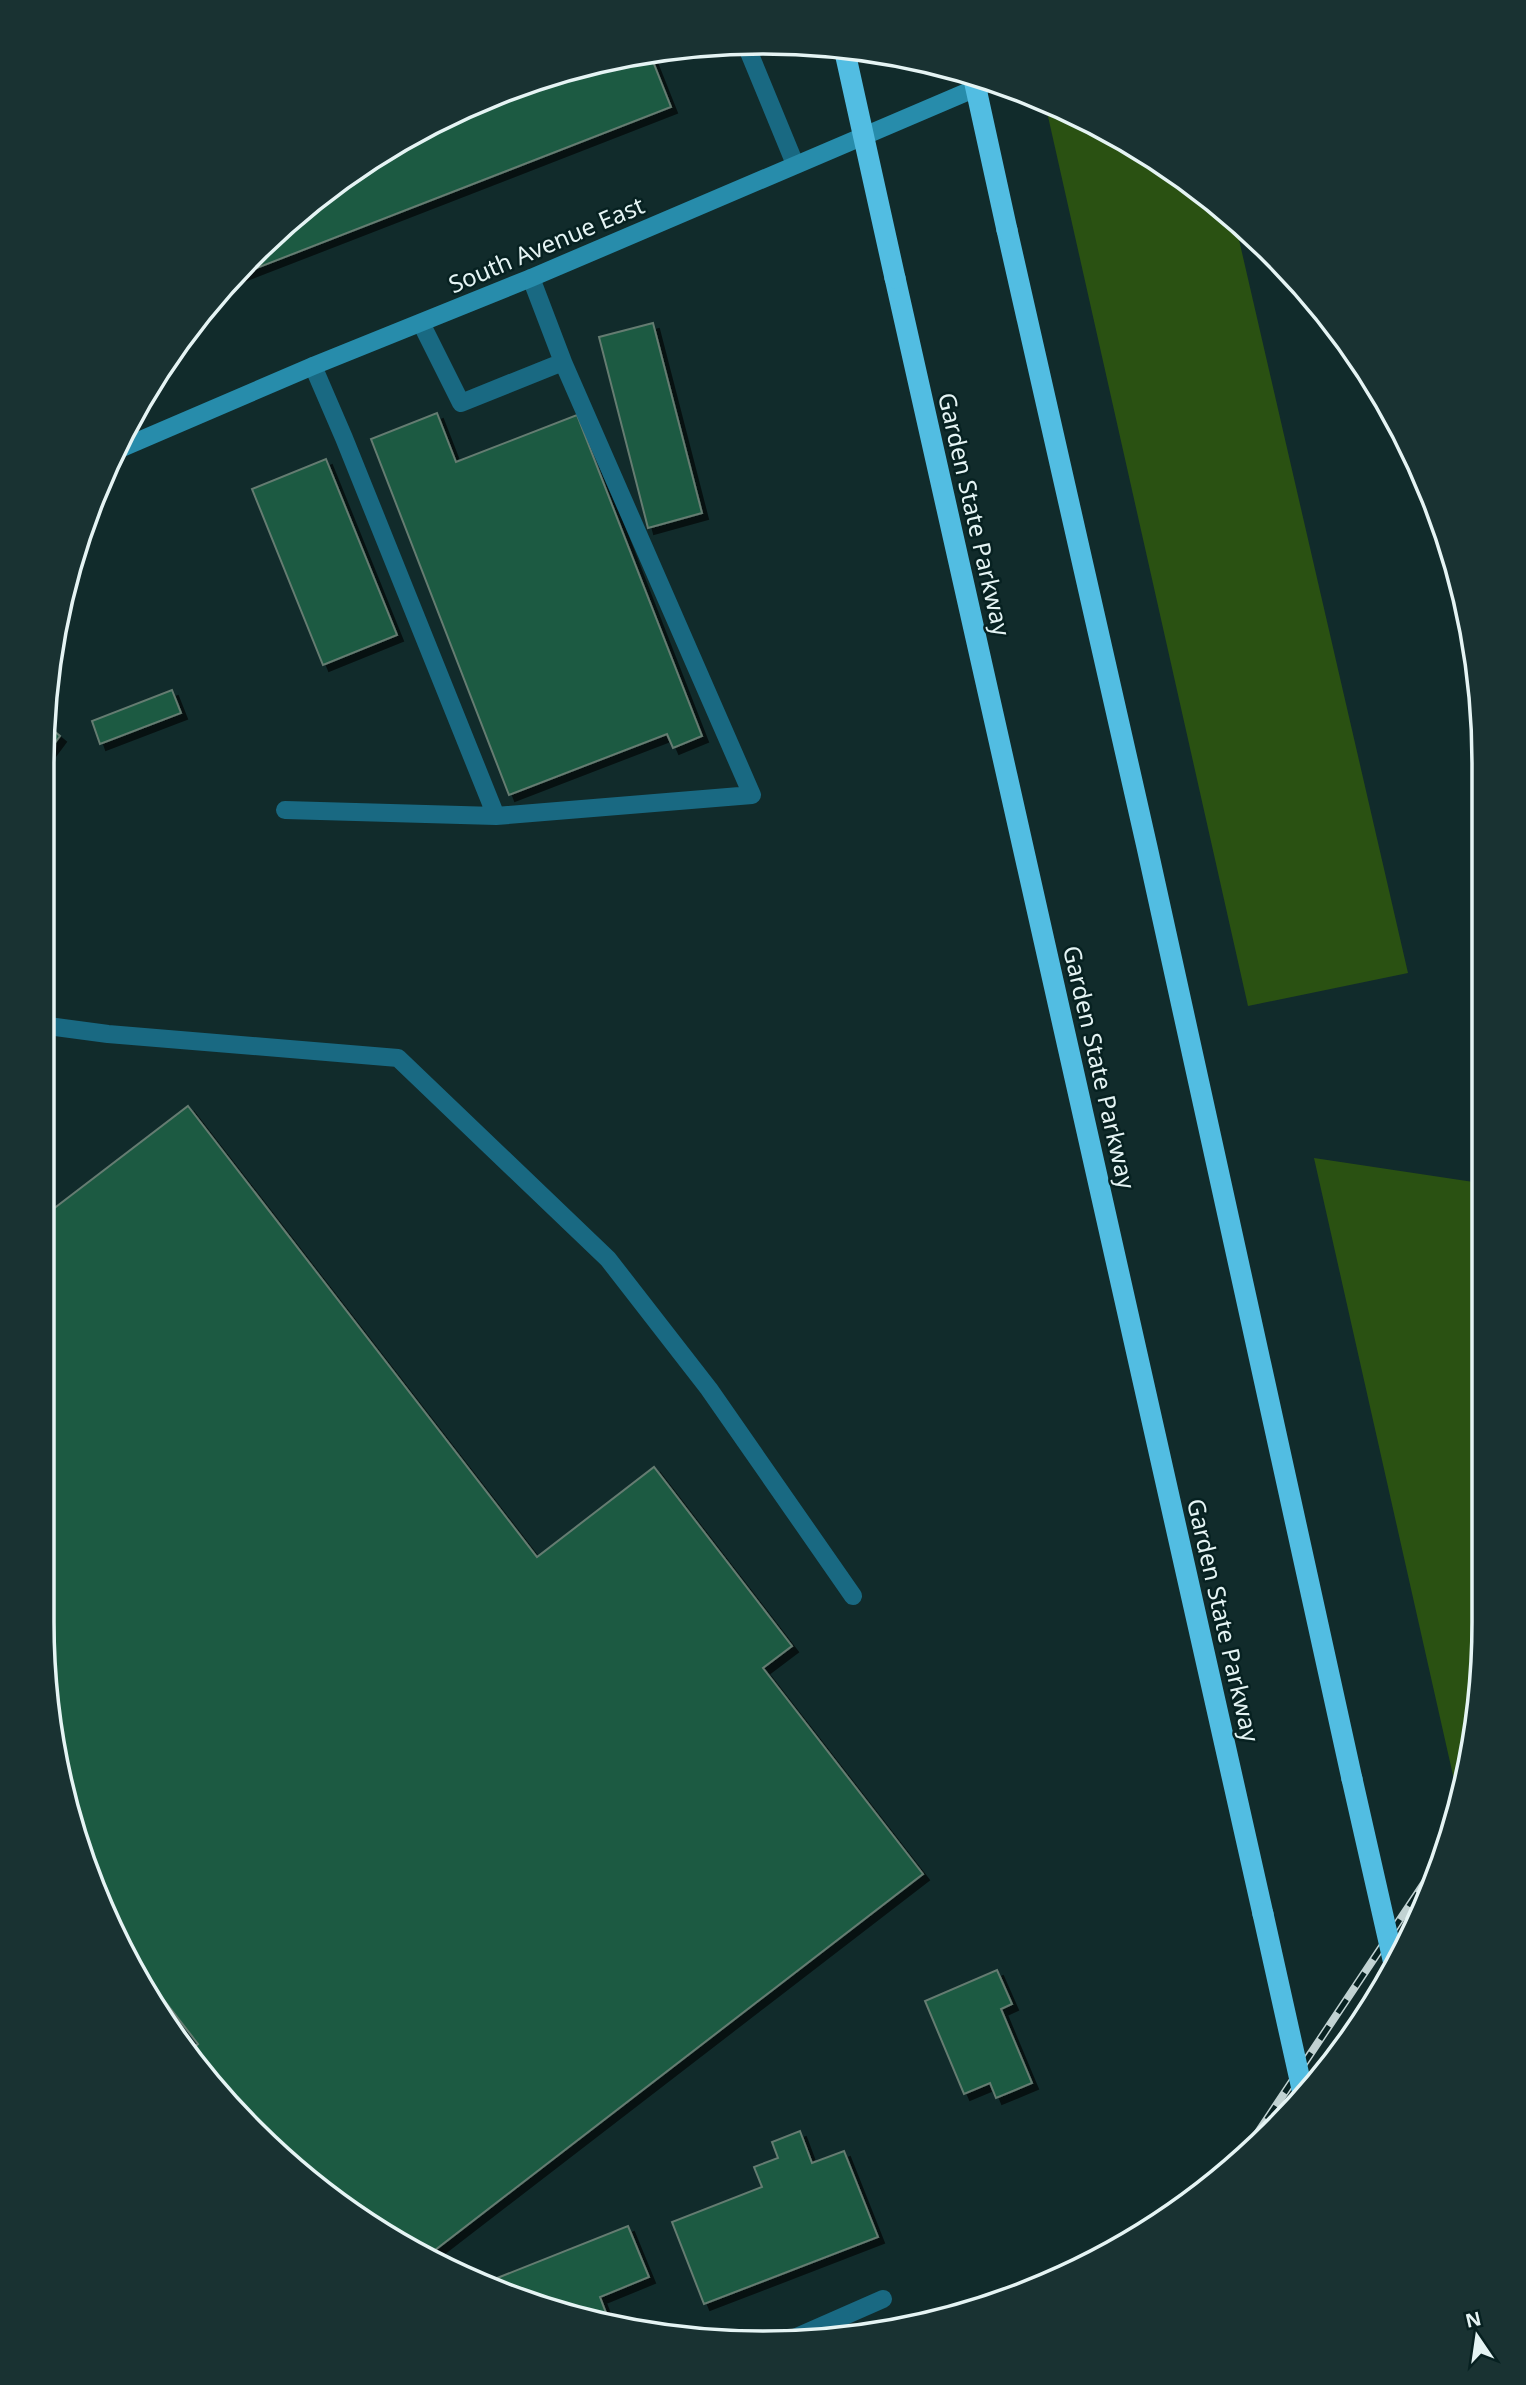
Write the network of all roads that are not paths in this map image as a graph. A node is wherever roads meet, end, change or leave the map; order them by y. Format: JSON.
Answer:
{"nodes":[{"id":1,"x":750,"y":55,"type":"edge"},
{"id":2,"x":846,"y":59,"type":"edge"},
{"id":3,"x":976,"y":87,"type":"edge"},
{"id":4,"x":977,"y":88,"type":"edge"},
{"id":5,"x":796,"y":164,"type":"junction"},
{"id":6,"x":531,"y":278,"type":"junction"},
{"id":7,"x":421,"y":323,"type":"junction"},
{"id":8,"x":563,"y":362,"type":"junction"},
{"id":9,"x":313,"y":366,"type":"junction"},
{"id":10,"x":130,"y":445,"type":"edge"},
{"id":11,"x":285,"y":810,"type":"dead end"},
{"id":12,"x":496,"y":816,"type":"junction"},
{"id":13,"x":54,"y":1027,"type":"edge"},
{"id":14,"x":853,"y":1596,"type":"dead end"},
{"id":15,"x":1391,"y":1950,"type":"edge"},
{"id":16,"x":1301,"y":2083,"type":"edge"},
{"id":17,"x":883,"y":2299,"type":"dead end"},
{"id":18,"x":816,"y":2328,"type":"edge"}],
"edges":[{"from":1,"to":5,"type":"street"},
{"from":2,"to":16,"type":"highway","name":"Garden State Parkway","bridge":true},
{"from":3,"to":15,"type":"highway","bridge":true},
{"from":4,"to":5,"type":"main road","name":"South Avenue East"},
{"from":5,"to":6,"type":"main road","name":"South Avenue East"},
{"from":6,"to":7,"type":"main road","name":"South Avenue East"},
{"from":6,"to":8,"type":"street"},
{"from":7,"to":8,"type":"street"},
{"from":7,"to":9,"type":"main road","name":"South Avenue East"},
{"from":8,"to":12,"type":"street"},
{"from":9,"to":10,"type":"main road","name":"South Avenue East"},
{"from":9,"to":12,"type":"street"},
{"from":11,"to":12,"type":"street"},
{"from":13,"to":14,"type":"street"},
{"from":17,"to":18,"type":"street"}]}
